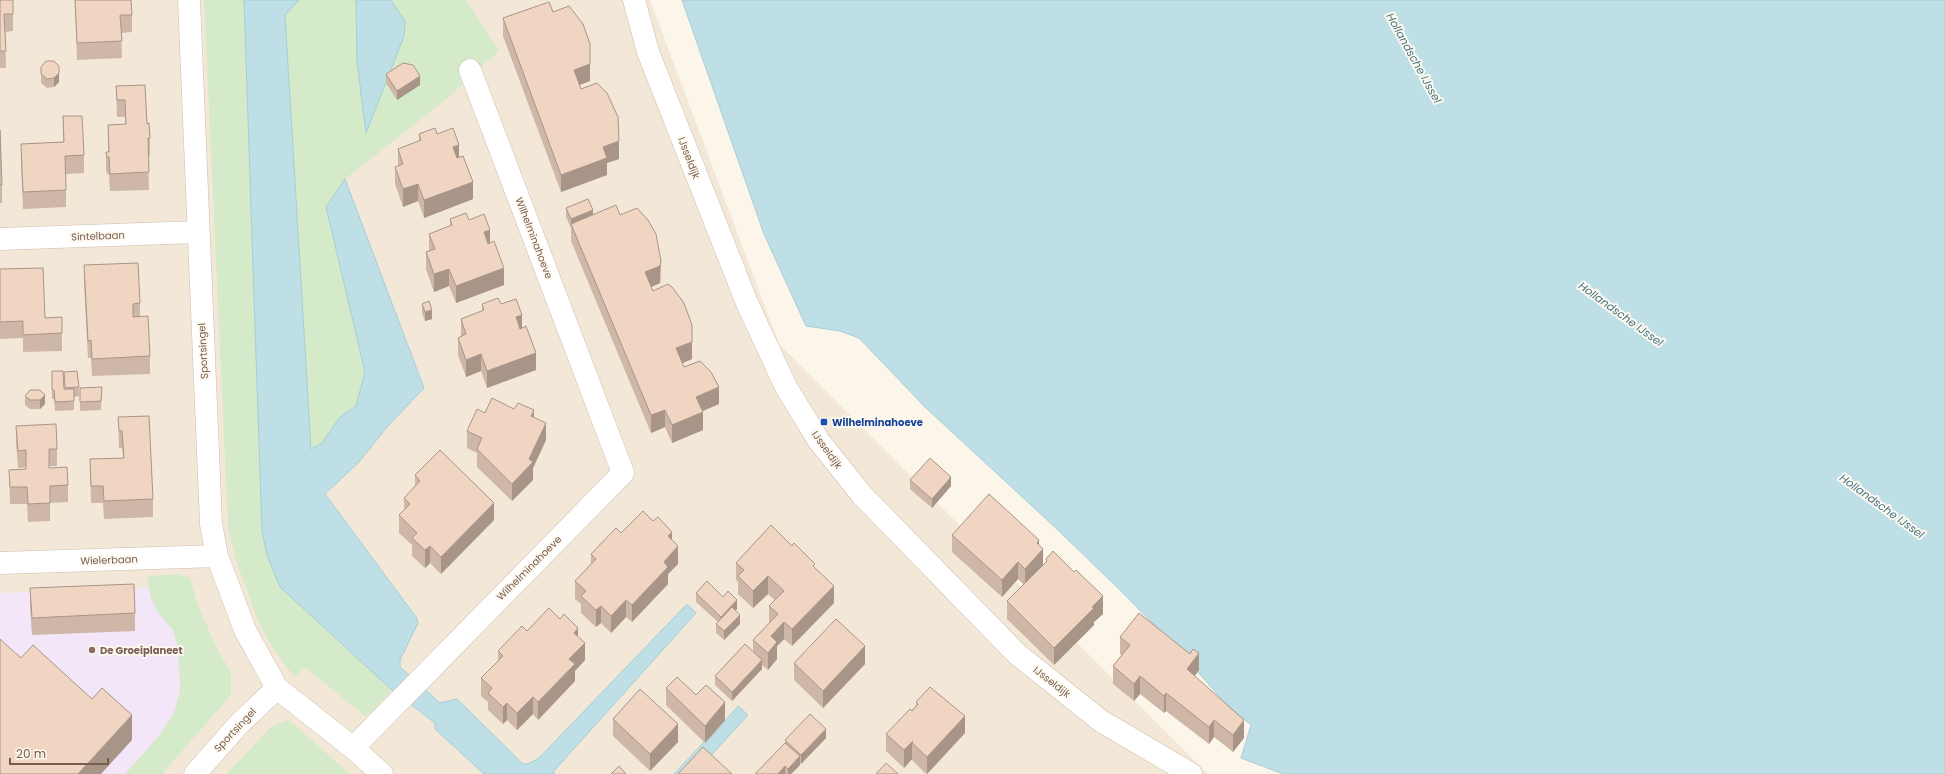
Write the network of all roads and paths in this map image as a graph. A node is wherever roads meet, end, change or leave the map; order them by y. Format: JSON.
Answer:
{"nodes":[{"id":1,"x":188,"y":0,"type":"edge"},
{"id":2,"x":634,"y":0,"type":"edge"},
{"id":3,"x":470,"y":70,"type":"dead end"},
{"id":4,"x":197,"y":232,"type":"junction"},
{"id":5,"x":0,"y":239,"type":"edge"},
{"id":6,"x":217,"y":556,"type":"junction"},
{"id":7,"x":0,"y":563,"type":"edge"},
{"id":8,"x":277,"y":688,"type":"junction"},
{"id":9,"x":353,"y":748,"type":"junction"},
{"id":10,"x":195,"y":774,"type":"edge"},
{"id":11,"x":382,"y":774,"type":"edge"},
{"id":12,"x":1191,"y":774,"type":"edge"}],
"edges":[{"from":1,"to":4,"type":"street","name":"Sportsingel"},
{"from":2,"to":12,"type":"street","name":"IJsseldijk"},
{"from":3,"to":9,"type":"street","name":"Wilhelminahoeve"},
{"from":4,"to":5,"type":"street","name":"Sintelbaan"},
{"from":4,"to":6,"type":"street","name":"Sportsingel"},
{"from":6,"to":7,"type":"street","name":"Wielerbaan"},
{"from":6,"to":8,"type":"street","name":"Sportsingel"},
{"from":8,"to":9,"type":"street","name":"Sportsingel"},
{"from":8,"to":10,"type":"street","name":"Sportsingel"},
{"from":9,"to":11,"type":"street","name":"Sportsingel"}]}
